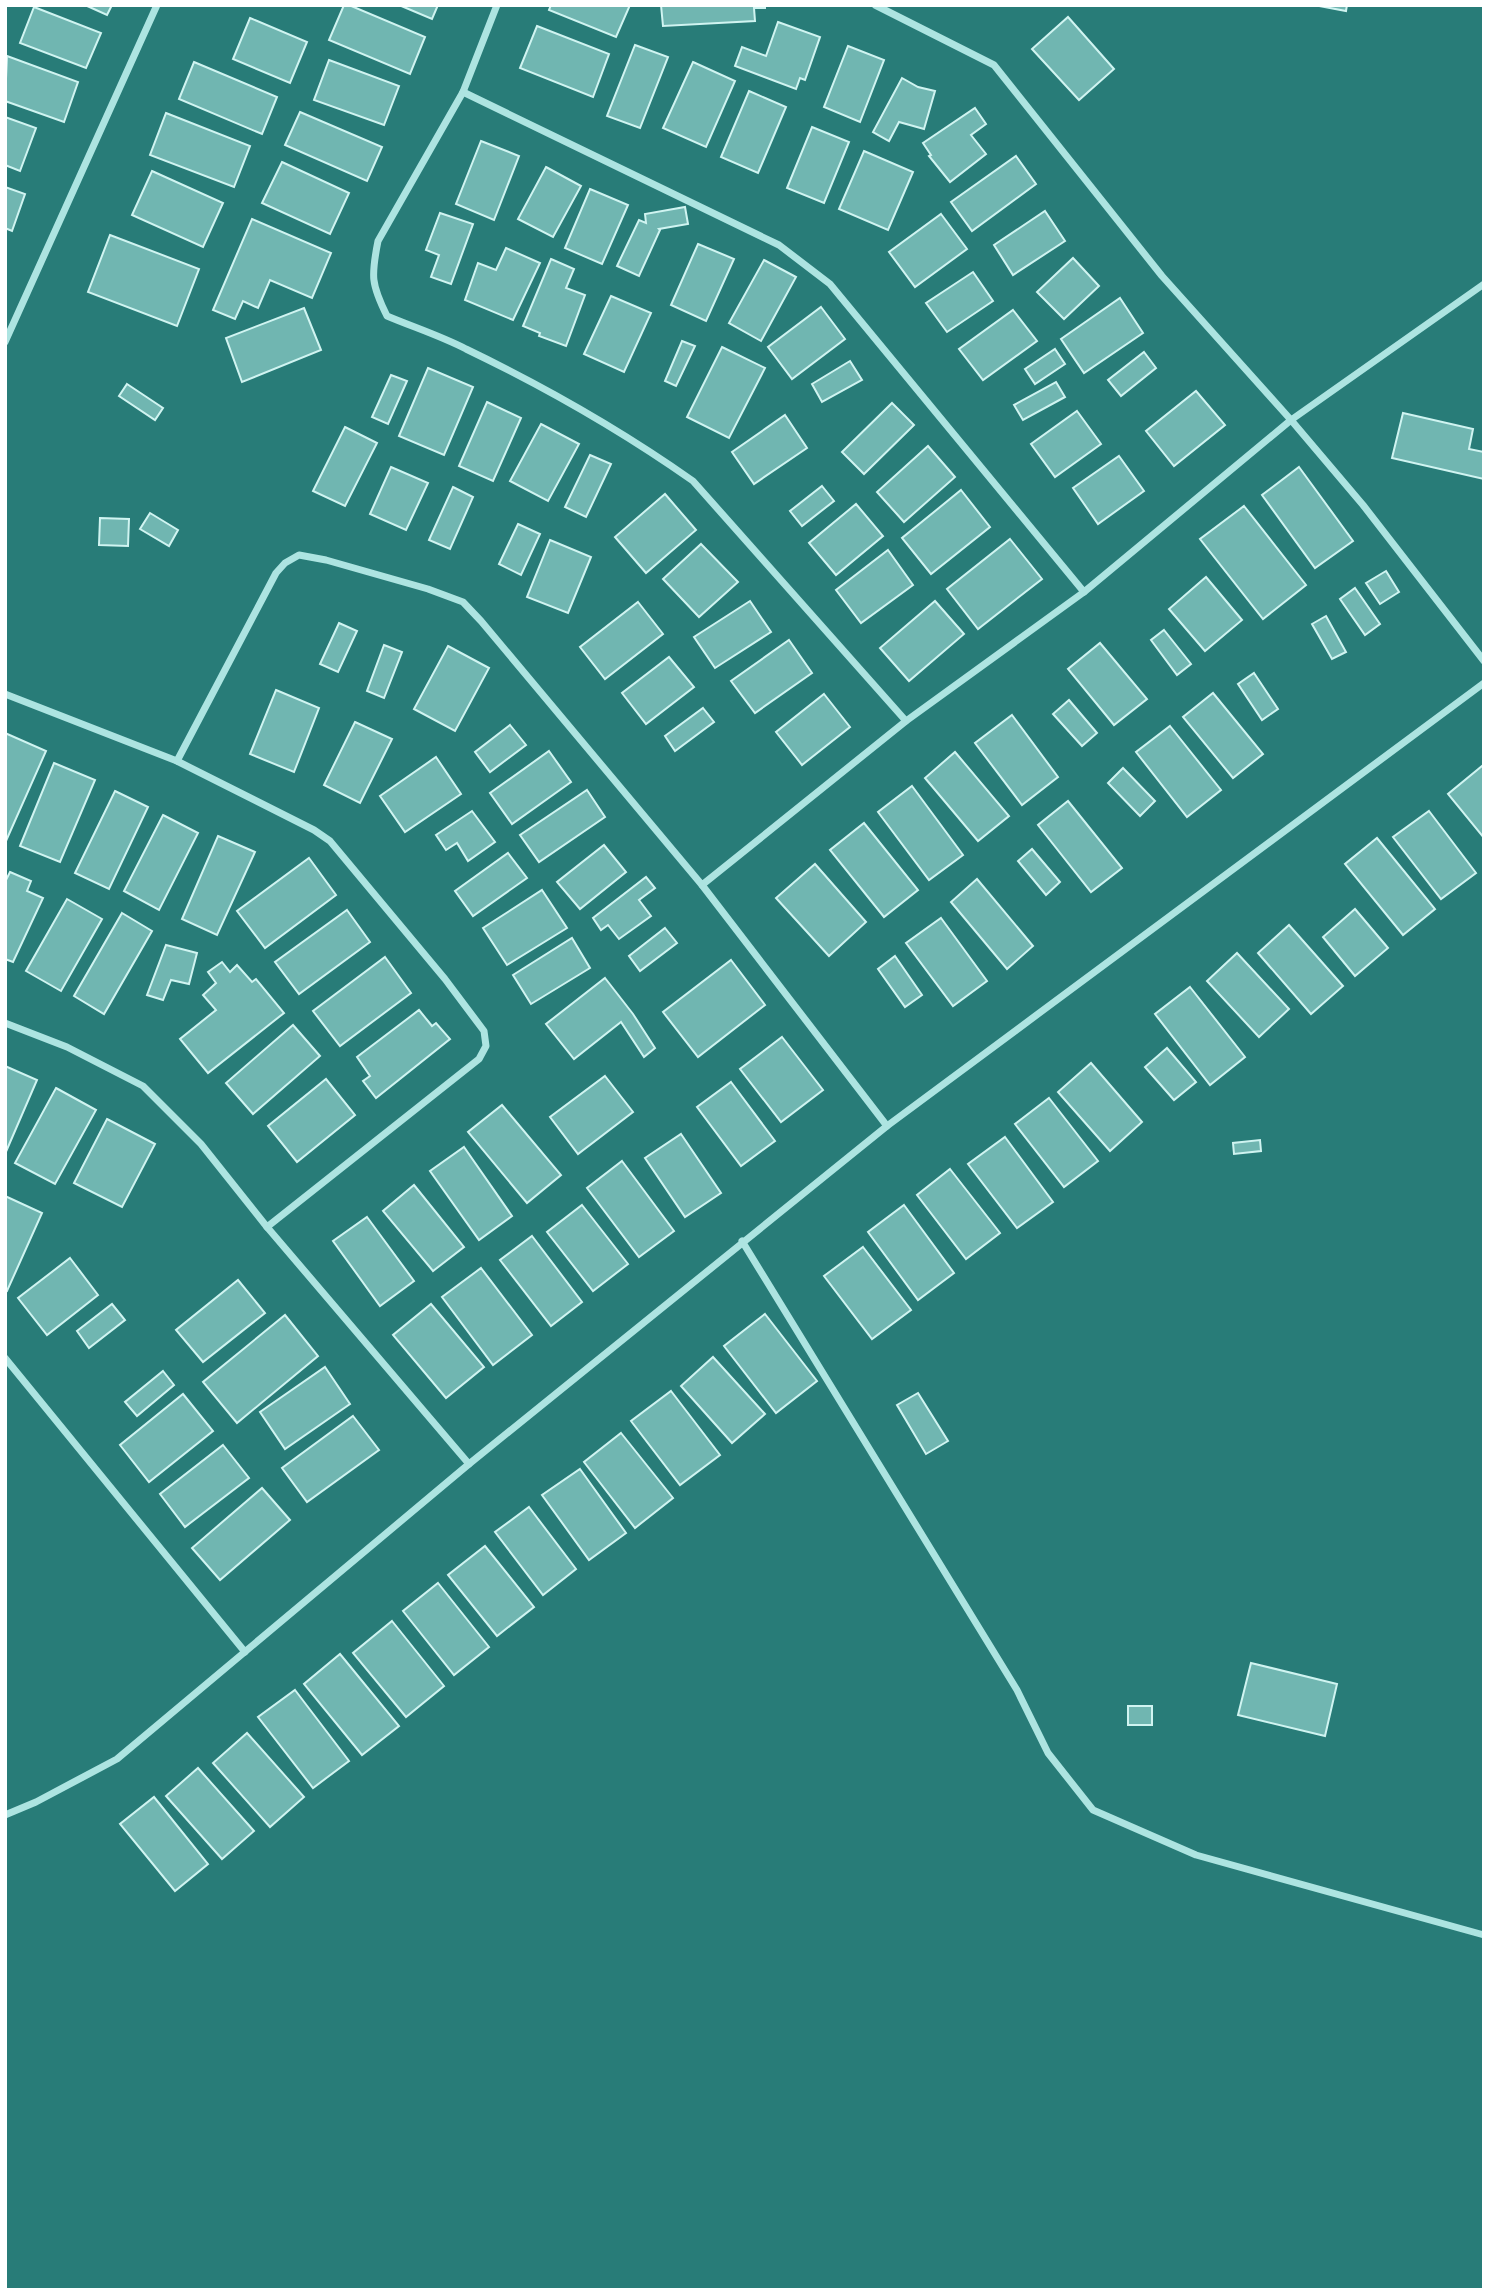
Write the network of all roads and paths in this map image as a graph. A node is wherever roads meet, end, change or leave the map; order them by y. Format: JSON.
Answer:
{"nodes":[{"id":1,"x":157,"y":5,"type":"edge"},
{"id":2,"x":498,"y":5,"type":"edge"},
{"id":3,"x":875,"y":5,"type":"edge"},
{"id":4,"x":463,"y":92,"type":"junction"},
{"id":5,"x":1484,"y":284,"type":"edge"},
{"id":6,"x":5,"y":342,"type":"edge"},
{"id":7,"x":1291,"y":420,"type":"junction"},
{"id":8,"x":1084,"y":592,"type":"junction"},
{"id":9,"x":1484,"y":661,"type":"edge"},
{"id":10,"x":1484,"y":683,"type":"edge"},
{"id":11,"x":5,"y":694,"type":"edge"},
{"id":12,"x":906,"y":721,"type":"junction"},
{"id":13,"x":177,"y":761,"type":"junction"},
{"id":14,"x":702,"y":885,"type":"junction"},
{"id":15,"x":5,"y":1023,"type":"edge"},
{"id":16,"x":887,"y":1126,"type":"junction"},
{"id":17,"x":267,"y":1227,"type":"junction"},
{"id":18,"x":742,"y":1241,"type":"junction"},
{"id":19,"x":5,"y":1358,"type":"edge"},
{"id":20,"x":468,"y":1464,"type":"junction"},
{"id":21,"x":245,"y":1652,"type":"junction"},
{"id":22,"x":5,"y":1815,"type":"edge"},
{"id":23,"x":1484,"y":1935,"type":"edge"}],
"edges":[{"from":1,"to":6,"type":"street"},
{"from":2,"to":4,"type":"street"},
{"from":3,"to":7,"type":"street"},
{"from":4,"to":8,"type":"street"},
{"from":4,"to":12,"type":"street"},
{"from":5,"to":7,"type":"street"},
{"from":7,"to":8,"type":"street"},
{"from":7,"to":9,"type":"street"},
{"from":8,"to":12,"type":"street"},
{"from":10,"to":16,"type":"street"},
{"from":11,"to":13,"type":"street"},
{"from":12,"to":14,"type":"street"},
{"from":13,"to":14,"type":"street"},
{"from":13,"to":17,"type":"street"},
{"from":14,"to":16,"type":"street"},
{"from":15,"to":17,"type":"street"},
{"from":16,"to":18,"type":"street"},
{"from":17,"to":20,"type":"street"},
{"from":18,"to":20,"type":"street"},
{"from":18,"to":23,"type":"street"},
{"from":19,"to":21,"type":"street"},
{"from":20,"to":21,"type":"street"},
{"from":21,"to":22,"type":"street"}]}
